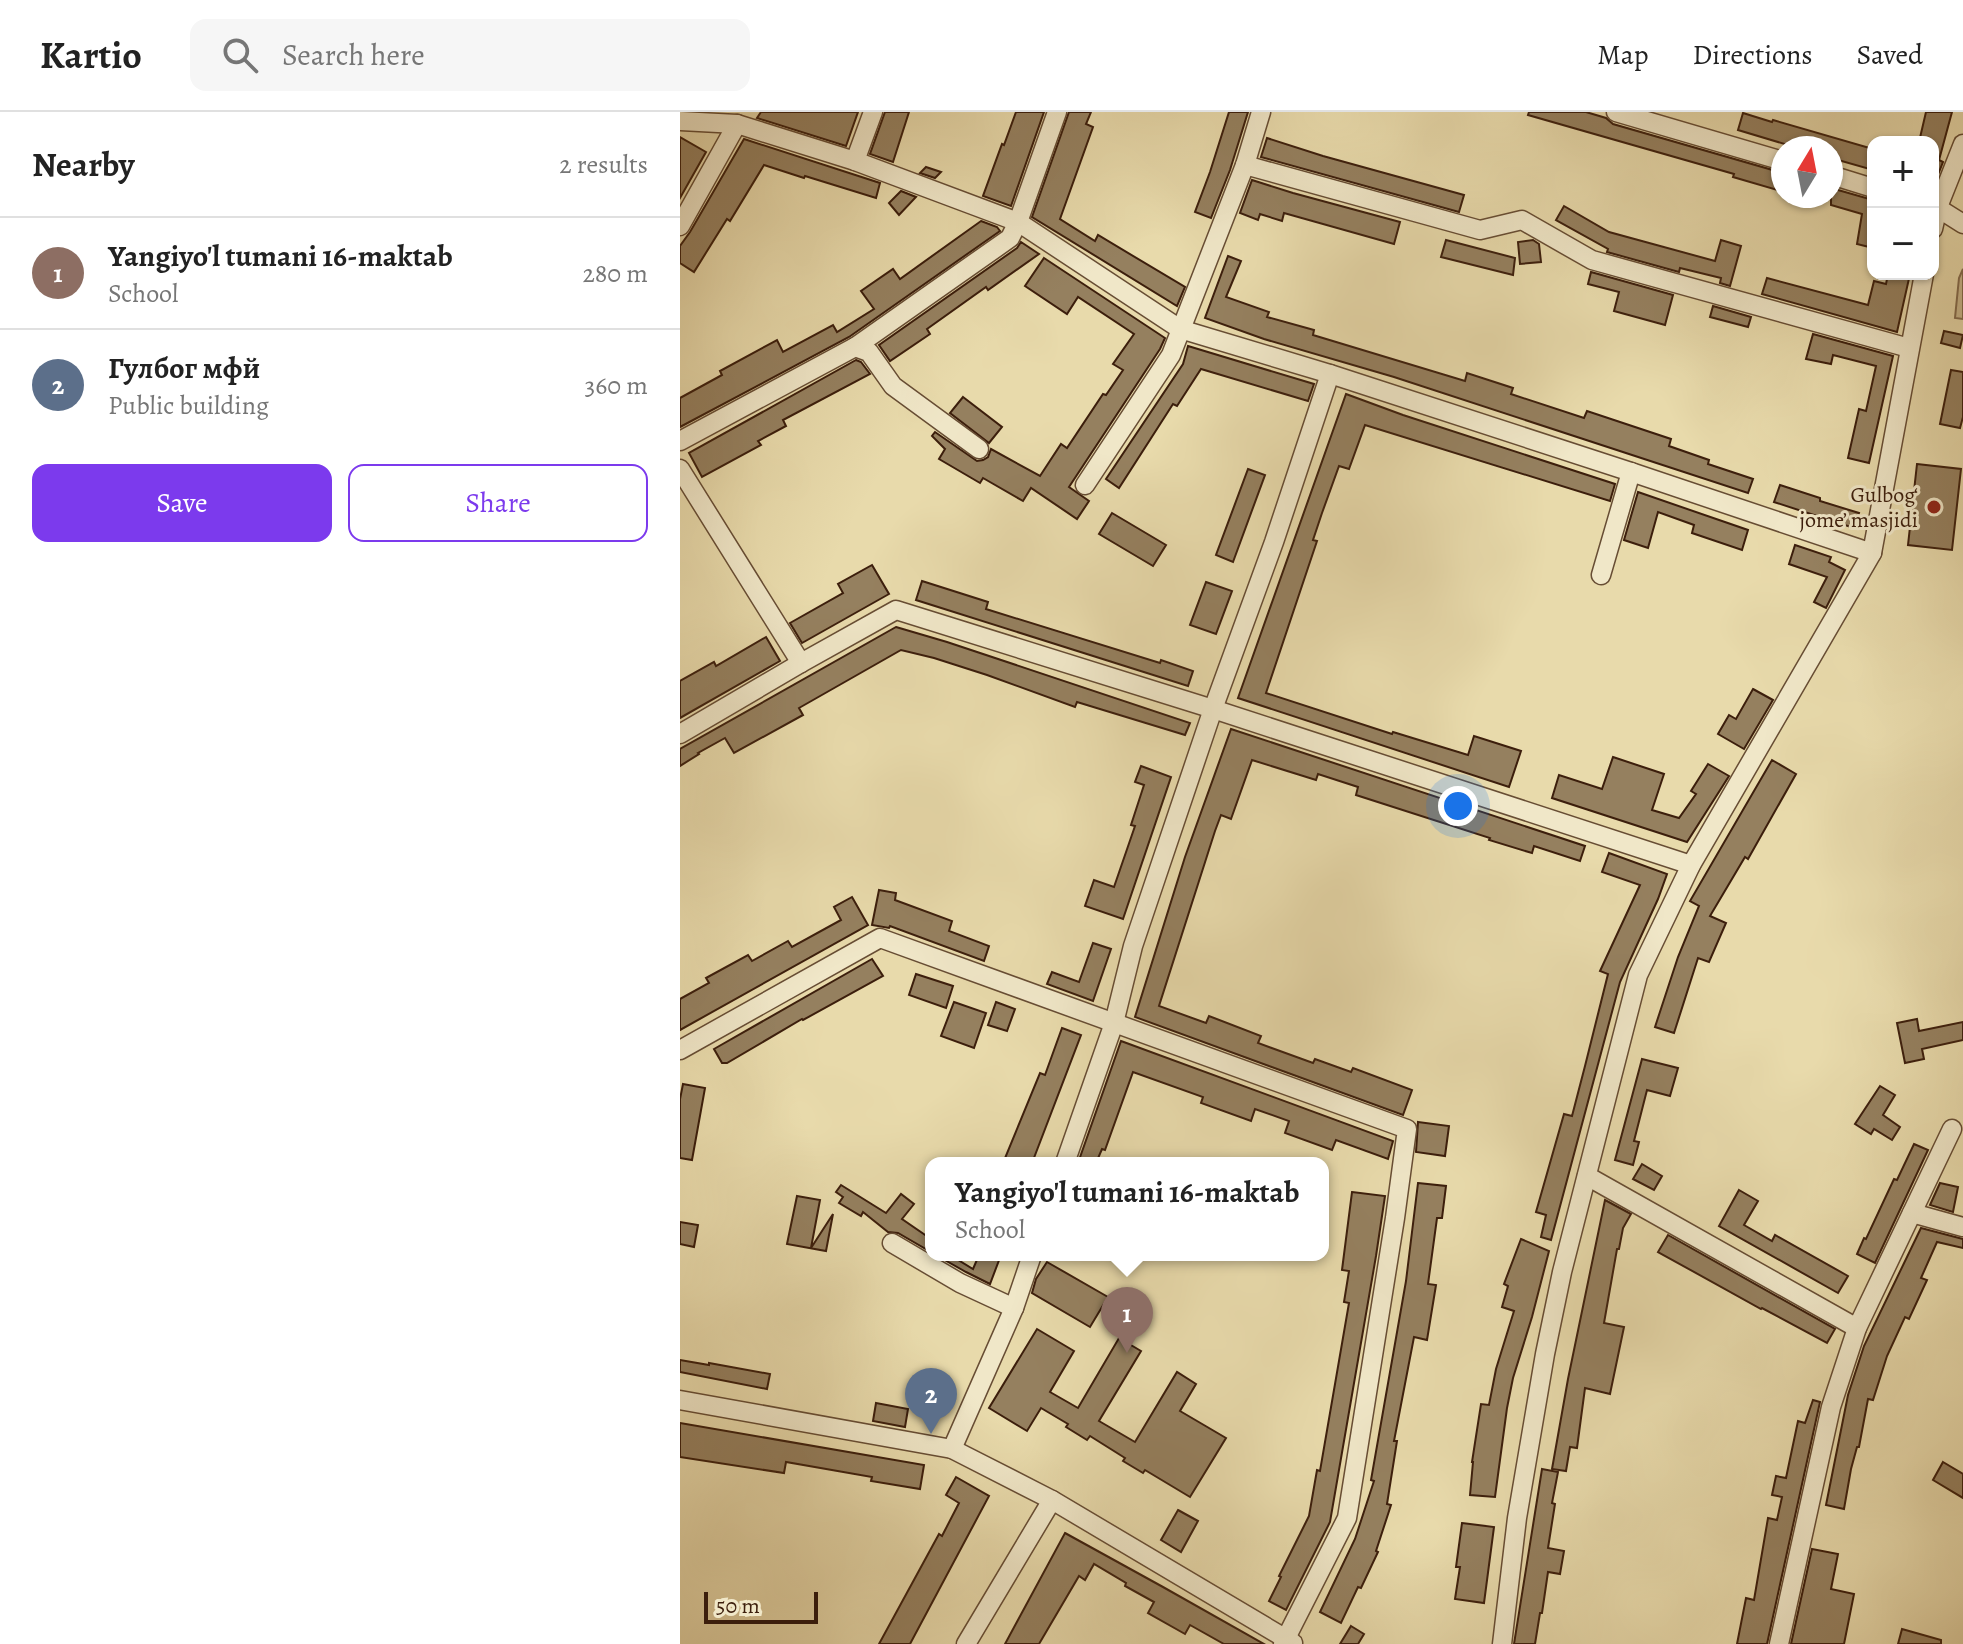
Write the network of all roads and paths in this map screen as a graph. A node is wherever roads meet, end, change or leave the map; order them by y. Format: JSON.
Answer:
{"nodes":[{"id":1,"x":873,"y":112,"type":"edge"},
{"id":2,"x":1057,"y":112,"type":"edge"},
{"id":3,"x":1261,"y":112,"type":"edge"},
{"id":4,"x":1616,"y":112,"type":"edge"},
{"id":5,"x":680,"y":121,"type":"edge"},
{"id":6,"x":737,"y":124,"type":"junction"},
{"id":7,"x":1963,"y":144,"type":"edge"},
{"id":8,"x":1771,"y":157,"type":"edge"},
{"id":9,"x":855,"y":161,"type":"junction"},
{"id":10,"x":1245,"y":165,"type":"junction"},
{"id":11,"x":1843,"y":179,"type":"edge"},
{"id":12,"x":1867,"y":186,"type":"edge"},
{"id":13,"x":1939,"y":197,"type":"edge"},
{"id":14,"x":1938,"y":208,"type":"edge"},
{"id":15,"x":1018,"y":222,"type":"junction"},
{"id":16,"x":1963,"y":224,"type":"edge"},
{"id":17,"x":680,"y":226,"type":"edge"},
{"id":18,"x":1923,"y":280,"type":"edge"},
{"id":19,"x":1180,"y":329,"type":"junction"},
{"id":20,"x":855,"y":347,"type":"junction"},
{"id":21,"x":1909,"y":348,"type":"junction"},
{"id":22,"x":1330,"y":374,"type":"junction"},
{"id":23,"x":680,"y":441,"type":"edge"},
{"id":24,"x":979,"y":449,"type":"dead end"},
{"id":25,"x":680,"y":469,"type":"edge"},
{"id":26,"x":1631,"y":472,"type":"junction"},
{"id":27,"x":1085,"y":485,"type":"dead end"},
{"id":28,"x":1872,"y":553,"type":"junction"},
{"id":29,"x":1601,"y":575,"type":"dead end"},
{"id":30,"x":801,"y":663,"type":"junction"},
{"id":31,"x":1213,"y":709,"type":"junction"},
{"id":32,"x":680,"y":734,"type":"edge"},
{"id":33,"x":1691,"y":865,"type":"junction"},
{"id":34,"x":1114,"y":1023,"type":"junction"},
{"id":35,"x":680,"y":1050,"type":"edge"},
{"id":36,"x":1952,"y":1129,"type":"dead end"},
{"id":37,"x":1067,"y":1157,"type":"edge"},
{"id":38,"x":1587,"y":1176,"type":"junction"},
{"id":39,"x":1912,"y":1213,"type":"junction"},
{"id":40,"x":1963,"y":1227,"type":"edge"},
{"id":41,"x":892,"y":1243,"type":"dead end"},
{"id":42,"x":1030,"y":1261,"type":"edge"},
{"id":43,"x":1014,"y":1308,"type":"junction"},
{"id":44,"x":1857,"y":1328,"type":"junction"},
{"id":45,"x":680,"y":1400,"type":"edge"},
{"id":46,"x":952,"y":1449,"type":"junction"},
{"id":47,"x":1052,"y":1500,"type":"junction"},
{"id":48,"x":1287,"y":1642,"type":"edge"},
{"id":49,"x":966,"y":1644,"type":"edge"},
{"id":50,"x":1502,"y":1644,"type":"edge"},
{"id":51,"x":1779,"y":1644,"type":"edge"}],
"edges":[{"from":1,"to":9,"type":"street"},
{"from":2,"to":15,"type":"street"},
{"from":3,"to":10,"type":"street"},
{"from":4,"to":8,"type":"street"},
{"from":5,"to":6,"type":"street"},
{"from":6,"to":9,"type":"street"},
{"from":6,"to":17,"type":"street"},
{"from":7,"to":13,"type":"street"},
{"from":9,"to":15,"type":"street"},
{"from":10,"to":19,"type":"street"},
{"from":10,"to":21,"type":"street"},
{"from":11,"to":12,"type":"street"},
{"from":14,"to":16,"type":"street"},
{"from":15,"to":19,"type":"street"},
{"from":15,"to":20,"type":"street"},
{"from":18,"to":21,"type":"street"},
{"from":19,"to":22,"type":"street"},
{"from":19,"to":27,"type":"street"},
{"from":20,"to":23,"type":"street"},
{"from":20,"to":24,"type":"street"},
{"from":21,"to":28,"type":"street"},
{"from":22,"to":26,"type":"street"},
{"from":22,"to":31,"type":"street"},
{"from":25,"to":30,"type":"street"},
{"from":26,"to":28,"type":"street"},
{"from":26,"to":29,"type":"street"},
{"from":28,"to":33,"type":"street"},
{"from":30,"to":31,"type":"street"},
{"from":30,"to":32,"type":"street"},
{"from":31,"to":33,"type":"street"},
{"from":31,"to":34,"type":"street"},
{"from":33,"to":38,"type":"street"},
{"from":34,"to":35,"type":"street"},
{"from":34,"to":37,"type":"street"},
{"from":34,"to":48,"type":"street"},
{"from":36,"to":39,"type":"street"},
{"from":38,"to":44,"type":"street"},
{"from":38,"to":50,"type":"street"},
{"from":39,"to":40,"type":"street"},
{"from":39,"to":44,"type":"street"},
{"from":41,"to":43,"type":"street"},
{"from":42,"to":43,"type":"street"},
{"from":43,"to":46,"type":"street"},
{"from":44,"to":51,"type":"street"},
{"from":45,"to":46,"type":"street"},
{"from":46,"to":47,"type":"street"},
{"from":47,"to":48,"type":"street"},
{"from":47,"to":49,"type":"street"}]}
